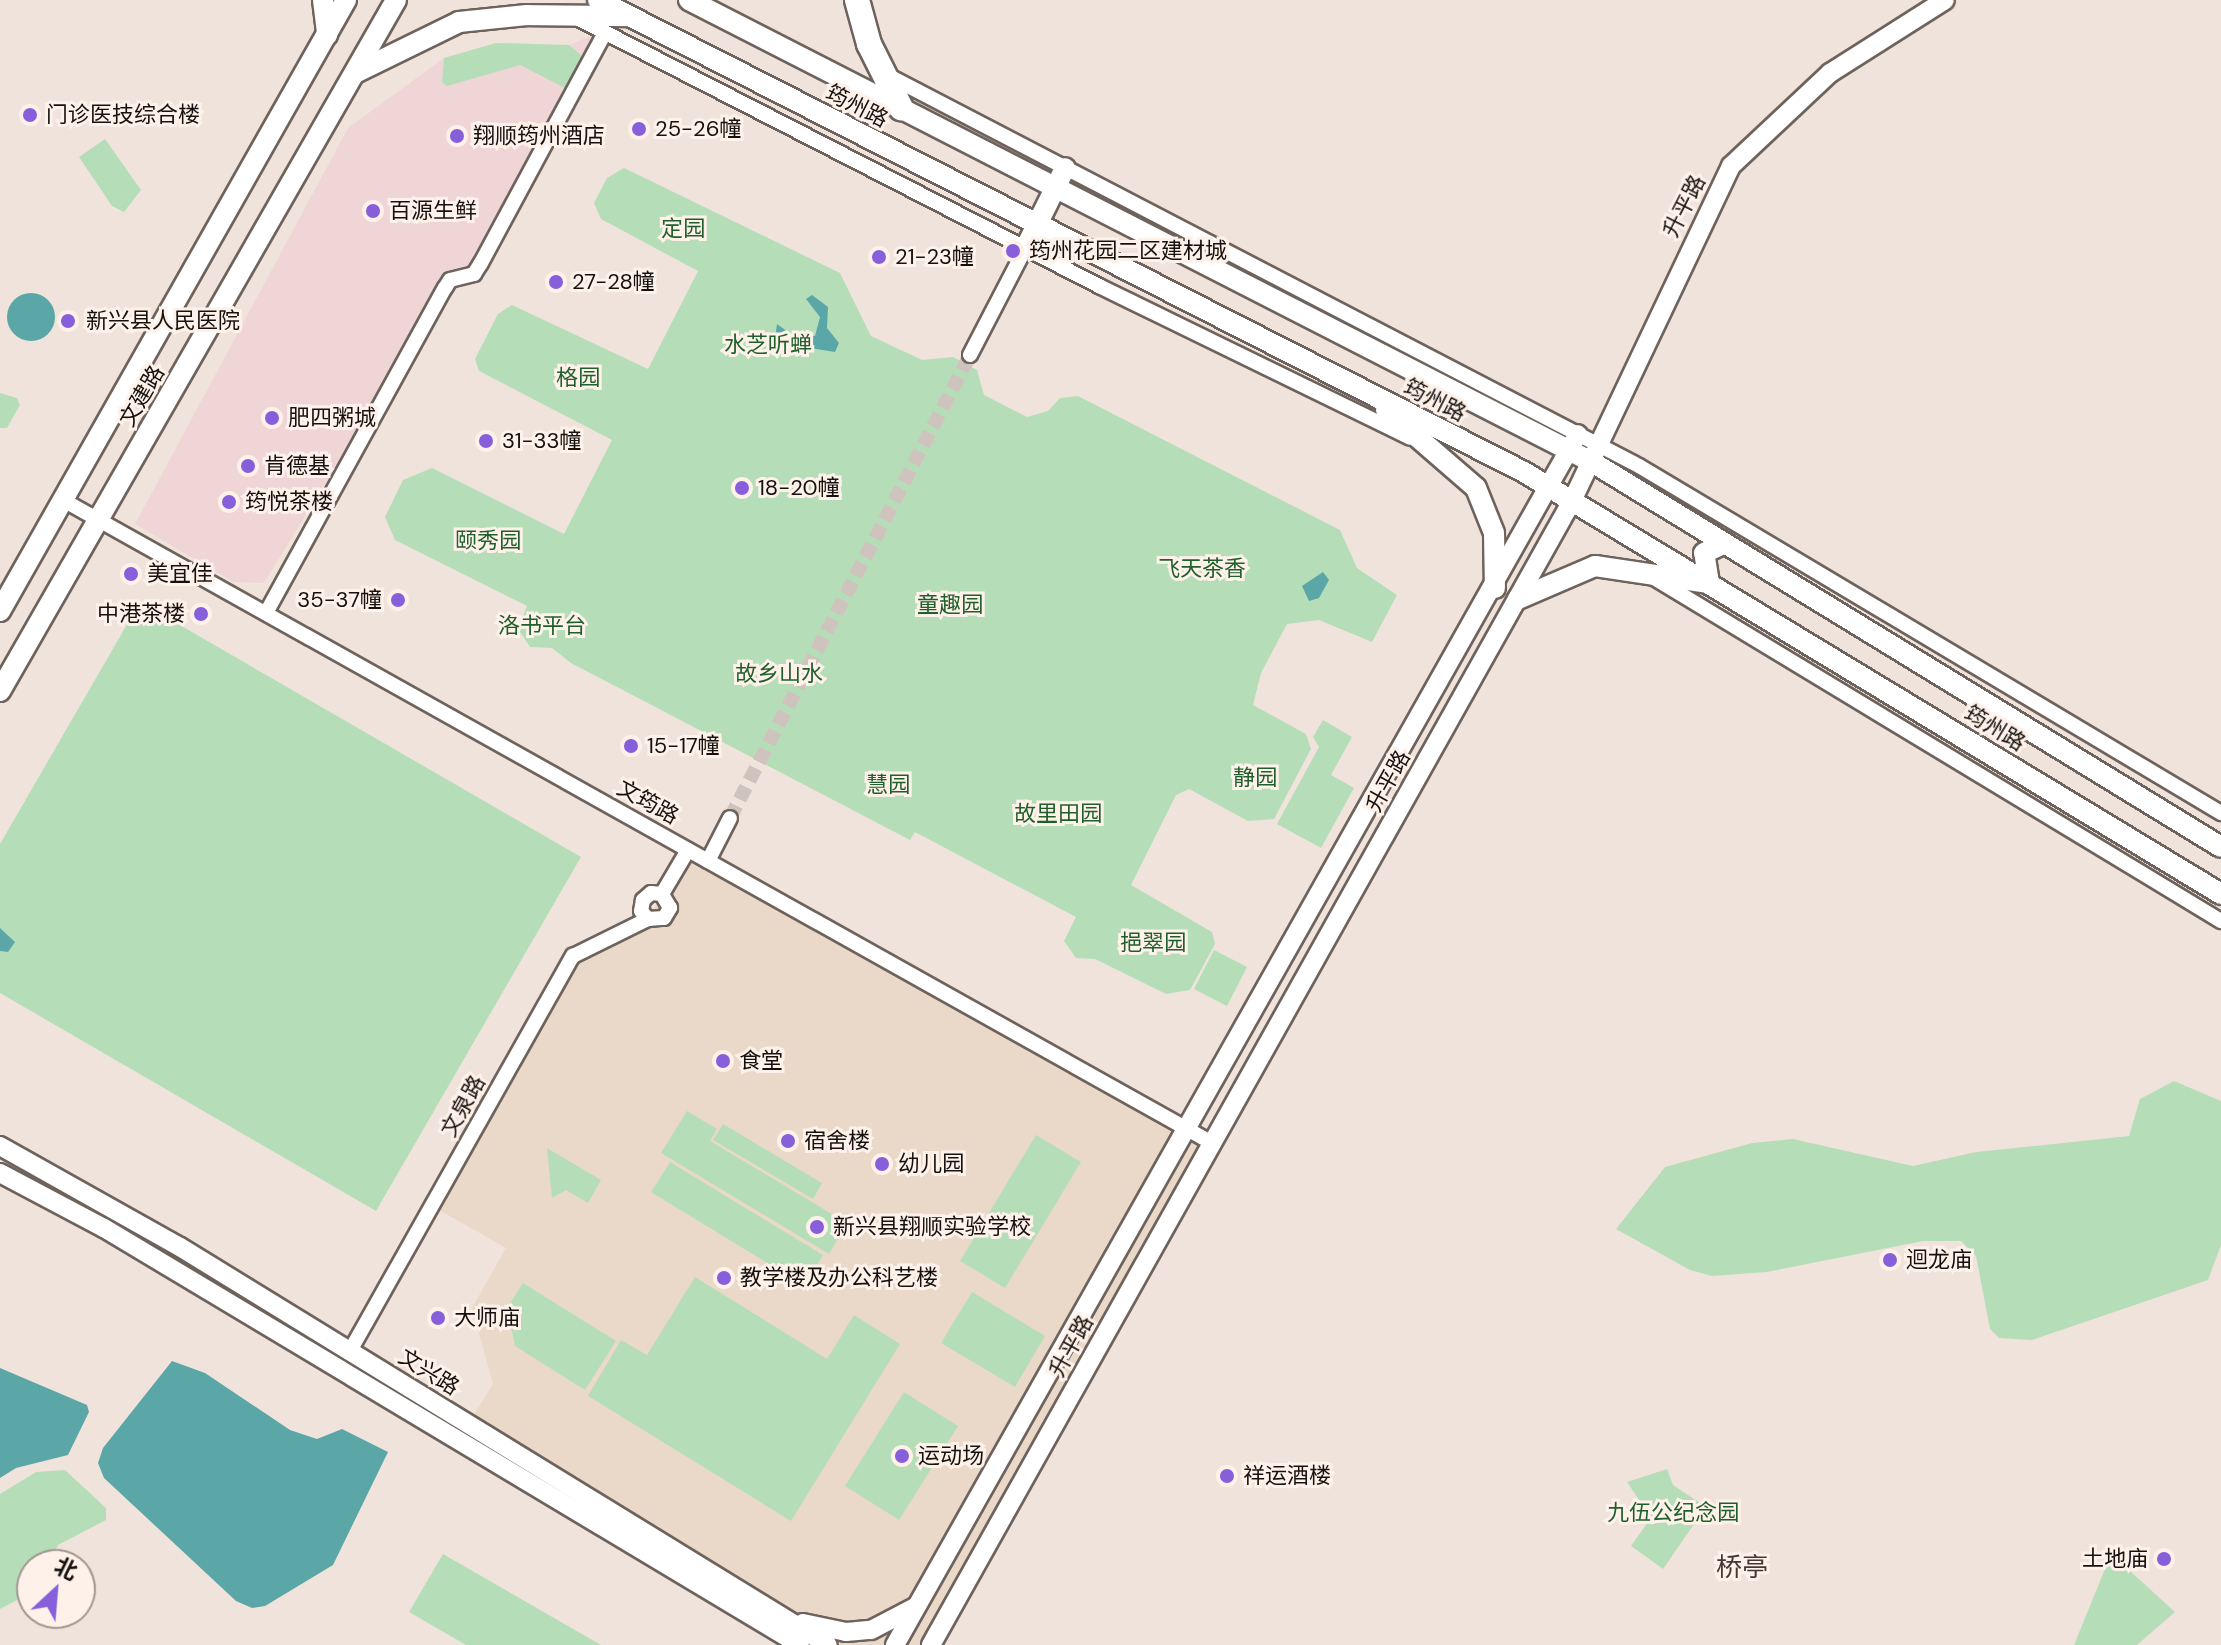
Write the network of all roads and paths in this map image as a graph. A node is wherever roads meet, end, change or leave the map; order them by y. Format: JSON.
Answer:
{"nodes":[{"id":1,"x":323,"y":0,"type":"edge"},
{"id":2,"x":346,"y":0,"type":"edge"},
{"id":3,"x":396,"y":0,"type":"edge"},
{"id":4,"x":598,"y":0,"type":"edge"},
{"id":5,"x":689,"y":0,"type":"edge"},
{"id":6,"x":857,"y":0,"type":"edge"},
{"id":7,"x":1945,"y":0,"type":"edge"},
{"id":8,"x":629,"y":16,"type":"junction"},
{"id":9,"x":574,"y":17,"type":"junction"},
{"id":10,"x":605,"y":33,"type":"junction"},
{"id":11,"x":327,"y":35,"type":"junction"},
{"id":12,"x":882,"y":72,"type":"junction"},
{"id":13,"x":355,"y":73,"type":"junction"},
{"id":14,"x":901,"y":108,"type":"junction"},
{"id":15,"x":1065,"y":168,"type":"junction"},
{"id":16,"x":1056,"y":187,"type":"junction"},
{"id":17,"x":1037,"y":225,"type":"junction"},
{"id":18,"x":1025,"y":249,"type":"junction"},
{"id":19,"x":970,"y":355,"type":"tunnel mouth"},
{"id":20,"x":1369,"y":393,"type":"junction"},
{"id":21,"x":1574,"y":442,"type":"junction"},
{"id":22,"x":1424,"y":445,"type":"junction"},
{"id":23,"x":1596,"y":454,"type":"junction"},
{"id":24,"x":1551,"y":488,"type":"junction"},
{"id":25,"x":63,"y":500,"type":"junction"},
{"id":26,"x":1572,"y":501,"type":"junction"},
{"id":27,"x":98,"y":520,"type":"junction"},
{"id":28,"x":1725,"y":543,"type":"junction"},
{"id":29,"x":1650,"y":576,"type":"junction"},
{"id":30,"x":1709,"y":583,"type":"junction"},
{"id":31,"x":1495,"y":588,"type":"junction"},
{"id":32,"x":1518,"y":599,"type":"junction"},
{"id":33,"x":0,"y":611,"type":"edge"},
{"id":34,"x":266,"y":613,"type":"junction"},
{"id":35,"x":0,"y":691,"type":"edge"},
{"id":36,"x":2221,"y":813,"type":"edge"},
{"id":37,"x":730,"y":818,"type":"tunnel mouth"},
{"id":38,"x":2221,"y":847,"type":"edge"},
{"id":39,"x":688,"y":850,"type":"junction"},
{"id":40,"x":708,"y":861,"type":"junction"},
{"id":41,"x":2221,"y":894,"type":"edge"},
{"id":42,"x":2221,"y":921,"type":"edge"},
{"id":43,"x":1184,"y":1127,"type":"junction"},
{"id":44,"x":1212,"y":1143,"type":"junction"},
{"id":45,"x":0,"y":1146,"type":"edge"},
{"id":46,"x":0,"y":1173,"type":"edge"},
{"id":47,"x":350,"y":1351,"type":"junction"},
{"id":48,"x":480,"y":1442,"type":"junction"},
{"id":49,"x":917,"y":1605,"type":"junction"},
{"id":50,"x":785,"y":1619,"type":"junction"},
{"id":51,"x":940,"y":1636,"type":"edge"},
{"id":52,"x":800,"y":1645,"type":"edge"},
{"id":53,"x":828,"y":1645,"type":"edge"},
{"id":54,"x":895,"y":1645,"type":"edge"},
{"id":55,"x":931,"y":1645,"type":"edge"}],
"edges":[{"from":1,"to":11,"type":"main road"},
{"from":2,"to":11,"type":"main road","name":"文建路"},
{"from":3,"to":13,"type":"main road","name":"文建路"},
{"from":4,"to":8,"type":"main road","name":"筠州路"},
{"from":5,"to":14,"type":"main road","name":"筠州路"},
{"from":6,"to":12,"type":"main road"},
{"from":7,"to":23,"type":"street","name":"升平路"},
{"from":8,"to":9,"type":"main road"},
{"from":8,"to":17,"type":"main road","name":"筠州路"},
{"from":9,"to":10,"type":"street"},
{"from":9,"to":13,"type":"main road"},
{"from":10,"to":18,"type":"street"},
{"from":10,"to":34,"type":"street"},
{"from":11,"to":25,"type":"main road","name":"文建路"},
{"from":12,"to":14,"type":"main road"},
{"from":12,"to":15,"type":"street"},
{"from":13,"to":27,"type":"main road","name":"文建路"},
{"from":14,"to":16,"type":"main road","name":"筠州路"},
{"from":15,"to":16,"type":"main road"},
{"from":15,"to":21,"type":"street"},
{"from":16,"to":17,"type":"main road"},
{"from":16,"to":21,"type":"main road","name":"筠州路"},
{"from":17,"to":18,"type":"main road"},
{"from":17,"to":20,"type":"main road","name":"筠州路"},
{"from":18,"to":19,"type":"street"},
{"from":18,"to":22,"type":"street"},
{"from":20,"to":22,"type":"main road"},
{"from":20,"to":24,"type":"main road","name":"筠州路"},
{"from":21,"to":23,"type":"main road","name":"筠州路"},
{"from":21,"to":24,"type":"street","name":"升平路"},
{"from":22,"to":31,"type":"main road"},
{"from":23,"to":26,"type":"street","name":"升平路"},
{"from":23,"to":28,"type":"main road","name":"筠州路"},
{"from":23,"to":36,"type":"street"},
{"from":24,"to":26,"type":"main road","name":"筠州路"},
{"from":24,"to":31,"type":"street","name":"升平路"},
{"from":25,"to":27,"type":"street","name":"文筠路"},
{"from":25,"to":33,"type":"main road","name":"文建路"},
{"from":26,"to":30,"type":"main road","name":"筠州路"},
{"from":26,"to":32,"type":"street","name":"升平路"},
{"from":27,"to":34,"type":"street","name":"文筠路"},
{"from":27,"to":35,"type":"main road","name":"文建路"},
{"from":28,"to":30,"type":"main road"},
{"from":28,"to":38,"type":"main road","name":"筠州路"},
{"from":29,"to":30,"type":"main road"},
{"from":29,"to":32,"type":"main road"},
{"from":29,"to":42,"type":"street"},
{"from":30,"to":41,"type":"main road","name":"筠州路"},
{"from":31,"to":43,"type":"street","name":"升平路"},
{"from":32,"to":44,"type":"street","name":"升平路"},
{"from":34,"to":39,"type":"street","name":"文筠路"},
{"from":37,"to":40,"type":"street"},
{"from":39,"to":40,"type":"street","name":"文筠路"},
{"from":39,"to":47,"type":"street","name":"文泉路"},
{"from":40,"to":43,"type":"street","name":"文筠路"},
{"from":43,"to":44,"type":"street","name":"文筠路"},
{"from":43,"to":49,"type":"street","name":"升平路"},
{"from":44,"to":51,"type":"street","name":"升平路"},
{"from":45,"to":47,"type":"street","name":"文兴路"},
{"from":46,"to":48,"type":"street","name":"文兴路"},
{"from":47,"to":48,"type":"street","name":"文兴路"},
{"from":48,"to":50,"type":"street","name":"文兴路"},
{"from":48,"to":52,"type":"street","name":"文兴路"},
{"from":49,"to":50,"type":"street"},
{"from":49,"to":54,"type":"street","name":"升平路"},
{"from":50,"to":53,"type":"street","name":"文兴路"},
{"from":51,"to":55,"type":"street","name":"升平路"}]}
